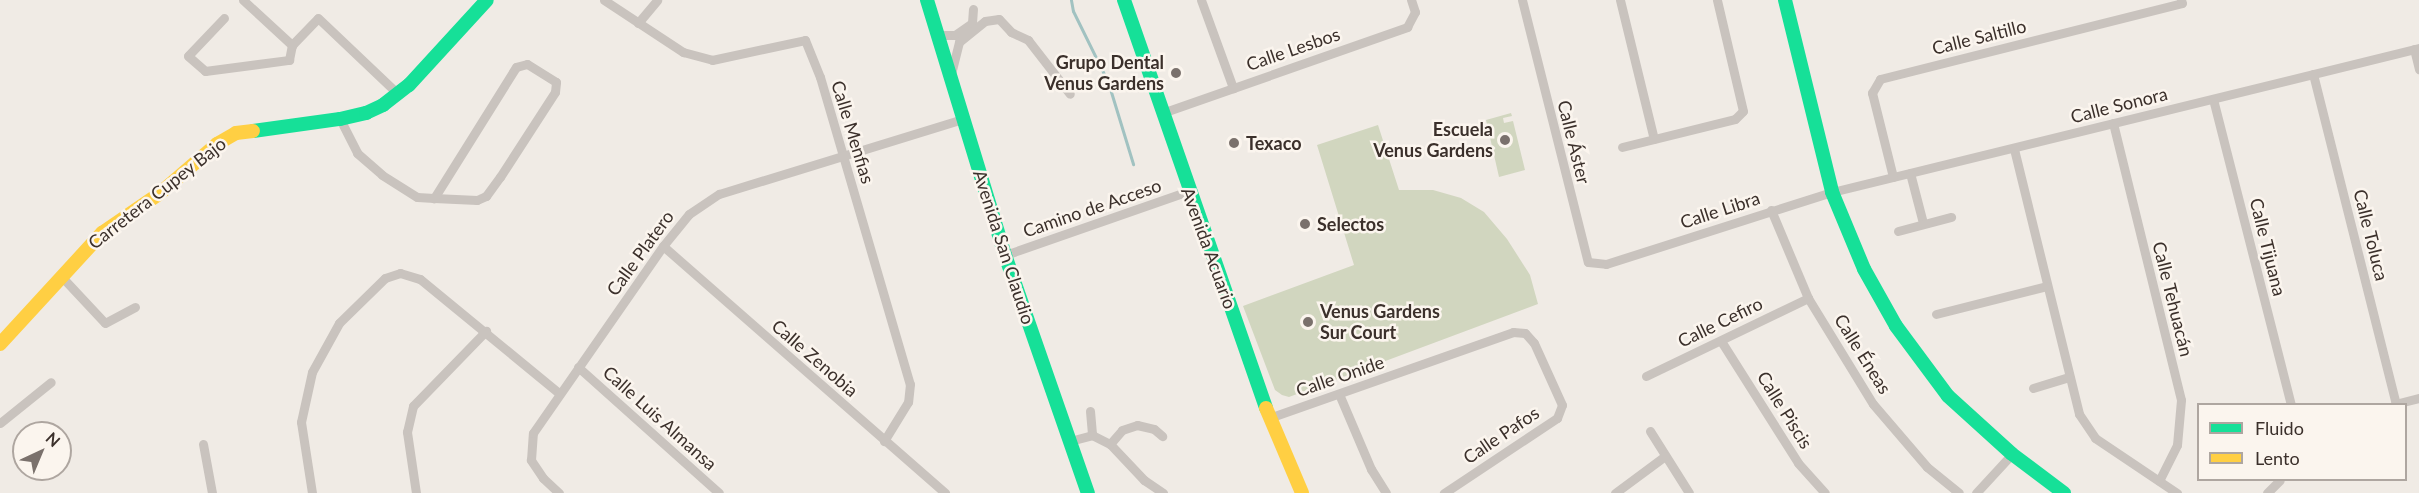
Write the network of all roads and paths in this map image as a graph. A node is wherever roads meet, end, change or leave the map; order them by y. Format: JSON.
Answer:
{"nodes":[{"id":1,"x":243,"y":0,"type":"edge"},
{"id":2,"x":487,"y":0,"type":"edge"},
{"id":3,"x":604,"y":0,"type":"edge"},
{"id":4,"x":657,"y":0,"type":"edge"},
{"id":5,"x":927,"y":0,"type":"edge"},
{"id":6,"x":1124,"y":0,"type":"edge"},
{"id":7,"x":1201,"y":0,"type":"edge"},
{"id":8,"x":1411,"y":0,"type":"edge"},
{"id":9,"x":1522,"y":0,"type":"edge"},
{"id":10,"x":1620,"y":0,"type":"edge"},
{"id":11,"x":1717,"y":0,"type":"edge"},
{"id":12,"x":1785,"y":0,"type":"edge"},
{"id":13,"x":2181,"y":0,"type":"edge"},
{"id":14,"x":973,"y":9,"type":"dead end"},
{"id":15,"x":224,"y":18,"type":"dead end"},
{"id":16,"x":638,"y":23,"type":"junction"},
{"id":17,"x":937,"y":35,"type":"junction"},
{"id":18,"x":292,"y":45,"type":"junction"},
{"id":19,"x":2417,"y":48,"type":"edge"},
{"id":20,"x":2419,"y":69,"type":"edge"},
{"id":21,"x":2313,"y":74,"type":"junction"},
{"id":22,"x":950,"y":76,"type":"junction"},
{"id":23,"x":1233,"y":88,"type":"junction"},
{"id":24,"x":398,"y":94,"type":"junction"},
{"id":25,"x":1070,"y":94,"type":"dead end"},
{"id":26,"x":2213,"y":99,"type":"junction"},
{"id":27,"x":1162,"y":113,"type":"junction"},
{"id":28,"x":963,"y":119,"type":"junction"},
{"id":29,"x":340,"y":120,"type":"junction"},
{"id":30,"x":2113,"y":123,"type":"junction"},
{"id":31,"x":1654,"y":139,"type":"junction"},
{"id":32,"x":1622,"y":147,"type":"dead end"},
{"id":33,"x":2014,"y":148,"type":"junction"},
{"id":34,"x":843,"y":155,"type":"junction"},
{"id":35,"x":1910,"y":173,"type":"junction"},
{"id":36,"x":1893,"y":177,"type":"junction"},
{"id":37,"x":1189,"y":191,"type":"junction"},
{"id":38,"x":1832,"y":192,"type":"junction"},
{"id":39,"x":434,"y":198,"type":"junction"},
{"id":40,"x":1771,"y":210,"type":"junction"},
{"id":41,"x":1951,"y":217,"type":"dead end"},
{"id":42,"x":1923,"y":223,"type":"junction"},
{"id":43,"x":1898,"y":231,"type":"dead end"},
{"id":44,"x":663,"y":246,"type":"junction"},
{"id":45,"x":1005,"y":255,"type":"junction"},
{"id":46,"x":1618,"y":260,"type":"joint"},
{"id":47,"x":61,"y":276,"type":"junction"},
{"id":48,"x":2047,"y":286,"type":"junction"},
{"id":49,"x":1808,"y":298,"type":"junction"},
{"id":50,"x":135,"y":307,"type":"dead end"},
{"id":51,"x":1936,"y":314,"type":"dead end"},
{"id":52,"x":486,"y":331,"type":"junction"},
{"id":53,"x":1525,"y":333,"type":"joint"},
{"id":54,"x":1721,"y":341,"type":"junction"},
{"id":55,"x":0,"y":344,"type":"edge"},
{"id":56,"x":578,"y":367,"type":"junction"},
{"id":57,"x":1646,"y":376,"type":"dead end"},
{"id":58,"x":2069,"y":377,"type":"junction"},
{"id":59,"x":51,"y":382,"type":"dead end"},
{"id":60,"x":2033,"y":388,"type":"dead end"},
{"id":61,"x":559,"y":393,"type":"junction"},
{"id":62,"x":1339,"y":394,"type":"junction"},
{"id":63,"x":2419,"y":398,"type":"edge"},
{"id":64,"x":2290,"y":403,"type":"edge"},
{"id":65,"x":2396,"y":403,"type":"edge"},
{"id":66,"x":2400,"y":403,"type":"edge"},
{"id":67,"x":1090,"y":411,"type":"dead end"},
{"id":68,"x":1269,"y":418,"type":"junction"},
{"id":69,"x":0,"y":423,"type":"edge"},
{"id":70,"x":1650,"y":431,"type":"dead end"},
{"id":71,"x":1092,"y":435,"type":"junction"},
{"id":72,"x":1162,"y":436,"type":"dead end"},
{"id":73,"x":884,"y":441,"type":"junction"},
{"id":74,"x":1070,"y":441,"type":"junction"},
{"id":75,"x":202,"y":444,"type":"dead end"},
{"id":76,"x":1110,"y":444,"type":"junction"},
{"id":77,"x":2012,"y":454,"type":"junction"},
{"id":78,"x":1665,"y":456,"type":"junction"},
{"id":79,"x":2159,"y":481,"type":"junction"},
{"id":80,"x":2279,"y":481,"type":"edge"},
{"id":81,"x":714,"y":491,"type":"edge"},
{"id":82,"x":212,"y":493,"type":"edge"},
{"id":83,"x":312,"y":493,"type":"edge"},
{"id":84,"x":416,"y":493,"type":"edge"},
{"id":85,"x":559,"y":493,"type":"edge"},
{"id":86,"x":945,"y":493,"type":"edge"},
{"id":87,"x":1088,"y":493,"type":"edge"},
{"id":88,"x":1163,"y":493,"type":"edge"},
{"id":89,"x":1302,"y":493,"type":"edge"},
{"id":90,"x":1386,"y":493,"type":"edge"},
{"id":91,"x":1444,"y":493,"type":"edge"},
{"id":92,"x":1615,"y":493,"type":"edge"},
{"id":93,"x":1689,"y":493,"type":"edge"},
{"id":94,"x":1825,"y":493,"type":"edge"},
{"id":95,"x":1959,"y":493,"type":"edge"},
{"id":96,"x":1976,"y":493,"type":"edge"},
{"id":97,"x":2064,"y":493,"type":"edge"},
{"id":98,"x":2177,"y":493,"type":"edge"},
{"id":99,"x":2267,"y":493,"type":"edge"}],
"edges":[{"from":1,"to":18,"type":"street"},
{"from":2,"to":24,"type":"street","name":"Carretera Cupey Bajo"},
{"from":3,"to":16,"type":"street","name":"Calle Menfias"},
{"from":4,"to":16,"type":"street"},
{"from":5,"to":17,"type":"street","name":"Avenida San Claudio"},
{"from":6,"to":27,"type":"street","name":"Avenida Acuario"},
{"from":7,"to":23,"type":"street"},
{"from":8,"to":23,"type":"street","name":"Calle Lesbos"},
{"from":9,"to":46,"type":"street","name":"Calle Áster"},
{"from":10,"to":31,"type":"street"},
{"from":11,"to":31,"type":"street"},
{"from":12,"to":38,"type":"street"},
{"from":13,"to":36,"type":"street","name":"Calle Saltillo"},
{"from":14,"to":17,"type":"street"},
{"from":15,"to":18,"type":"street"},
{"from":16,"to":34,"type":"street","name":"Calle Menfias"},
{"from":17,"to":22,"type":"street","name":"Avenida San Claudio"},
{"from":18,"to":24,"type":"street"},
{"from":19,"to":20,"type":"street"},
{"from":19,"to":21,"type":"street","name":"Calle Sonora"},
{"from":21,"to":26,"type":"street","name":"Calle Sonora"},
{"from":21,"to":65,"type":"street","name":"Calle Toluca"},
{"from":22,"to":25,"type":"street"},
{"from":22,"to":28,"type":"street","name":"Avenida San Claudio"},
{"from":23,"to":27,"type":"street","name":"Calle Lesbos"},
{"from":24,"to":29,"type":"street","name":"Carretera Cupey Bajo"},
{"from":26,"to":30,"type":"street","name":"Calle Sonora"},
{"from":26,"to":64,"type":"street","name":"Calle Tijuana"},
{"from":27,"to":37,"type":"street","name":"Avenida Acuario"},
{"from":28,"to":34,"type":"street","name":"Calle Platero"},
{"from":28,"to":45,"type":"street","name":"Avenida San Claudio"},
{"from":29,"to":39,"type":"street"},
{"from":29,"to":47,"type":"street","name":"Carretera Cupey Bajo"},
{"from":30,"to":33,"type":"street","name":"Calle Sonora"},
{"from":30,"to":79,"type":"street","name":"Calle Tehuacán"},
{"from":31,"to":32,"type":"street"},
{"from":33,"to":35,"type":"street","name":"Calle Sonora"},
{"from":33,"to":48,"type":"street"},
{"from":34,"to":44,"type":"street","name":"Calle Platero"},
{"from":34,"to":73,"type":"street","name":"Calle Menfias"},
{"from":35,"to":36,"type":"street","name":"Calle Sonora"},
{"from":35,"to":42,"type":"street"},
{"from":36,"to":38,"type":"street","name":"Calle Sonora"},
{"from":37,"to":45,"type":"street","name":"Camino de Acceso"},
{"from":37,"to":68,"type":"street","name":"Avenida Acuario"},
{"from":38,"to":40,"type":"street","name":"Calle Libra"},
{"from":38,"to":77,"type":"street"},
{"from":39,"to":39,"type":"street"},
{"from":40,"to":46,"type":"street","name":"Calle Libra"},
{"from":40,"to":49,"type":"street","name":"Calle Éneas"},
{"from":41,"to":42,"type":"street"},
{"from":42,"to":43,"type":"street"},
{"from":44,"to":56,"type":"street","name":"Calle Platero"},
{"from":44,"to":73,"type":"street","name":"Calle Zenobia"},
{"from":45,"to":74,"type":"street","name":"Avenida San Claudio"},
{"from":47,"to":50,"type":"street"},
{"from":47,"to":55,"type":"street","name":"Carretera Cupey Bajo"},
{"from":48,"to":51,"type":"street"},
{"from":48,"to":58,"type":"street"},
{"from":49,"to":54,"type":"street","name":"Calle Cefiro"},
{"from":49,"to":95,"type":"street","name":"Calle Éneas"},
{"from":52,"to":61,"type":"street"},
{"from":52,"to":83,"type":"street"},
{"from":52,"to":84,"type":"street"},
{"from":53,"to":62,"type":"street","name":"Calle Onide"},
{"from":53,"to":91,"type":"street","name":"Calle Pafos"},
{"from":54,"to":57,"type":"street","name":"Calle Cefiro"},
{"from":54,"to":94,"type":"street","name":"Calle Piscis"},
{"from":56,"to":61,"type":"street","name":"Calle Platero"},
{"from":56,"to":81,"type":"street","name":"Calle Luis Almansa"},
{"from":58,"to":60,"type":"street"},
{"from":58,"to":79,"type":"street"},
{"from":59,"to":69,"type":"street"},
{"from":61,"to":85,"type":"street","name":"Calle Platero"},
{"from":62,"to":68,"type":"street","name":"Calle Onide"},
{"from":62,"to":90,"type":"street"},
{"from":63,"to":66,"type":"street"},
{"from":67,"to":71,"type":"street"},
{"from":68,"to":89,"type":"street","name":"Avenida Acuario"},
{"from":70,"to":78,"type":"street"},
{"from":71,"to":74,"type":"street"},
{"from":71,"to":76,"type":"street"},
{"from":72,"to":76,"type":"street"},
{"from":73,"to":86,"type":"street","name":"Calle Zenobia"},
{"from":74,"to":87,"type":"street","name":"Avenida San Claudio"},
{"from":75,"to":82,"type":"street"},
{"from":76,"to":88,"type":"street"},
{"from":77,"to":96,"type":"street"},
{"from":77,"to":97,"type":"street"},
{"from":78,"to":92,"type":"street"},
{"from":78,"to":93,"type":"street"},
{"from":79,"to":98,"type":"street"},
{"from":80,"to":99,"type":"street"}]}
